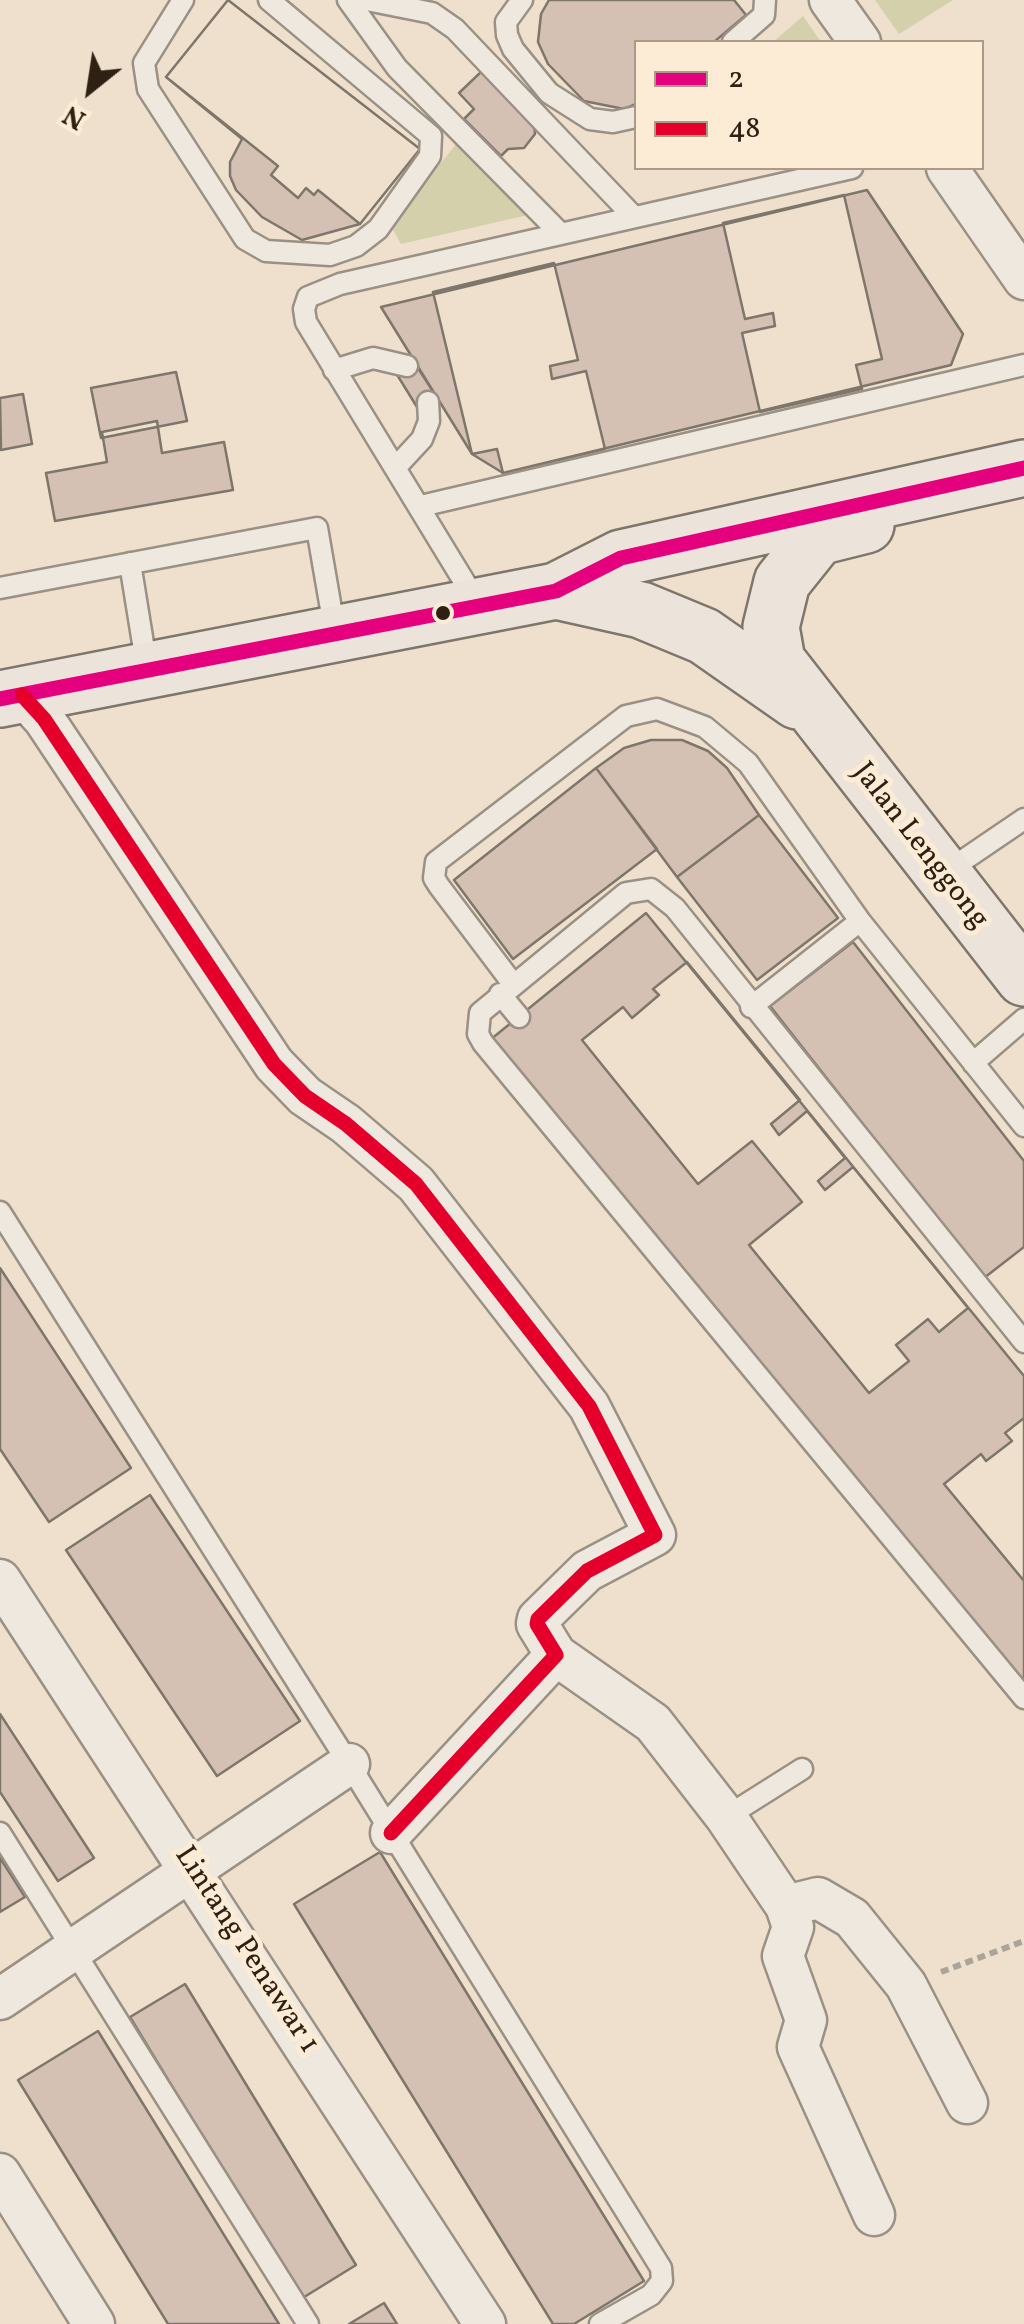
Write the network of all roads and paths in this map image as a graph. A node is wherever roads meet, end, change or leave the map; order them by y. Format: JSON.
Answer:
{"nodes":[{"id":1,"x":183,"y":0,"type":"edge"},
{"id":2,"x":268,"y":0,"type":"edge"},
{"id":3,"x":348,"y":0,"type":"edge"},
{"id":4,"x":367,"y":0,"type":"edge"},
{"id":5,"x":522,"y":0,"type":"edge"},
{"id":6,"x":765,"y":0,"type":"edge"},
{"id":7,"x":830,"y":0,"type":"edge"},
{"id":8,"x":735,"y":40,"type":"edge"},
{"id":9,"x":859,"y":40,"type":"edge"},
{"id":10,"x":634,"y":117,"type":"edge"},
{"id":11,"x":843,"y":170,"type":"edge"},
{"id":12,"x":948,"y":170,"type":"edge"},
{"id":13,"x":634,"y":216,"type":"junction"},
{"id":14,"x":559,"y":232,"type":"junction"},
{"id":15,"x":330,"y":255,"type":"junction"},
{"id":16,"x":1024,"y":278,"type":"edge"},
{"id":17,"x":340,"y":284,"type":"junction"},
{"id":18,"x":1024,"y":365,"type":"edge"},
{"id":19,"x":406,"y":366,"type":"dead end"},
{"id":20,"x":334,"y":370,"type":"junction"},
{"id":21,"x":428,"y":402,"type":"dead end"},
{"id":22,"x":396,"y":467,"type":"junction"},
{"id":23,"x":1024,"y":468,"type":"edge"},
{"id":24,"x":1024,"y":487,"type":"edge"},
{"id":25,"x":421,"y":506,"type":"junction"},
{"id":26,"x":130,"y":563,"type":"junction"},
{"id":27,"x":0,"y":588,"type":"edge"},
{"id":28,"x":556,"y":591,"type":"junction"},
{"id":29,"x":478,"y":606,"type":"junction"},
{"id":30,"x":335,"y":634,"type":"junction"},
{"id":31,"x":148,"y":670,"type":"junction"},
{"id":32,"x":11,"y":697,"type":"edge"},
{"id":33,"x":816,"y":715,"type":"junction"},
{"id":34,"x":1024,"y":819,"type":"edge"},
{"id":35,"x":941,"y":875,"type":"junction"},
{"id":36,"x":860,"y":921,"type":"junction"},
{"id":37,"x":1024,"y":978,"type":"edge"},
{"id":38,"x":507,"y":989,"type":"junction"},
{"id":39,"x":751,"y":1008,"type":"junction"},
{"id":40,"x":518,"y":1016,"type":"dead end"},
{"id":41,"x":1024,"y":1019,"type":"edge"},
{"id":42,"x":972,"y":1063,"type":"junction"},
{"id":43,"x":1024,"y":1126,"type":"edge"},
{"id":44,"x":0,"y":1212,"type":"edge"},
{"id":45,"x":1016,"y":1336,"type":"edge"},
{"id":46,"x":0,"y":1580,"type":"edge"},
{"id":47,"x":556,"y":1654,"type":"junction"},
{"id":48,"x":1024,"y":1698,"type":"edge"},
{"id":49,"x":350,"y":1764,"type":"junction"},
{"id":50,"x":802,"y":1769,"type":"dead end"},
{"id":51,"x":726,"y":1817,"type":"junction"},
{"id":52,"x":0,"y":1833,"type":"edge"},
{"id":53,"x":391,"y":1833,"type":"junction"},
{"id":54,"x":192,"y":1869,"type":"junction"},
{"id":55,"x":786,"y":1906,"type":"junction"},
{"id":56,"x":1024,"y":1942,"type":"edge"},
{"id":57,"x":72,"y":1950,"type":"junction"},
{"id":58,"x":906,"y":1985,"type":"junction"},
{"id":59,"x":0,"y":1999,"type":"edge"},
{"id":60,"x":967,"y":2103,"type":"dead end"},
{"id":61,"x":0,"y":2174,"type":"edge"},
{"id":62,"x":874,"y":2214,"type":"dead end"},
{"id":63,"x":94,"y":2324,"type":"edge"},
{"id":64,"x":308,"y":2324,"type":"edge"},
{"id":65,"x":485,"y":2324,"type":"edge"},
{"id":66,"x":600,"y":2324,"type":"edge"}],
"edges":[{"from":1,"to":15,"type":"lane"},
{"from":2,"to":15,"type":"lane"},
{"from":3,"to":14,"type":"lane"},
{"from":4,"to":13,"type":"lane"},
{"from":5,"to":10,"type":"lane"},
{"from":6,"to":8,"type":"lane"},
{"from":7,"to":9,"type":"street"},
{"from":11,"to":13,"type":"lane"},
{"from":12,"to":16,"type":"street"},
{"from":13,"to":14,"type":"lane"},
{"from":14,"to":17,"type":"lane"},
{"from":15,"to":17,"type":"lane"},
{"from":17,"to":20,"type":"lane"},
{"from":18,"to":25,"type":"lane"},
{"from":19,"to":20,"type":"lane"},
{"from":20,"to":22,"type":"lane"},
{"from":21,"to":22,"type":"lane"},
{"from":22,"to":25,"type":"lane"},
{"from":23,"to":28,"type":"main road"},
{"from":24,"to":33,"type":"main road","name":"Jalan Lenggong"},
{"from":25,"to":29,"type":"lane"},
{"from":26,"to":27,"type":"lane"},
{"from":26,"to":30,"type":"lane"},
{"from":26,"to":31,"type":"lane"},
{"from":28,"to":29,"type":"main road"},
{"from":28,"to":33,"type":"main road","name":"Jalan Lenggong"},
{"from":29,"to":30,"type":"main road"},
{"from":30,"to":31,"type":"main road"},
{"from":31,"to":32,"type":"main road"},
{"from":32,"to":47,"type":"street"},
{"from":33,"to":35,"type":"main road","name":"Jalan Lenggong"},
{"from":34,"to":35,"type":"lane"},
{"from":35,"to":37,"type":"main road","name":"Jalan Lenggong"},
{"from":36,"to":38,"type":"lane"},
{"from":36,"to":39,"type":"lane"},
{"from":36,"to":42,"type":"lane"},
{"from":38,"to":39,"type":"lane"},
{"from":38,"to":40,"type":"lane"},
{"from":38,"to":48,"type":"lane"},
{"from":39,"to":45,"type":"lane"},
{"from":41,"to":42,"type":"lane"},
{"from":42,"to":43,"type":"lane"},
{"from":44,"to":49,"type":"lane"},
{"from":46,"to":54,"type":"street","name":"Lintang Penawar 1"},
{"from":47,"to":51,"type":"street"},
{"from":47,"to":53,"type":"street"},
{"from":49,"to":53,"type":"lane"},
{"from":49,"to":54,"type":"street"},
{"from":50,"to":51,"type":"lane"},
{"from":51,"to":55,"type":"street"},
{"from":52,"to":57,"type":"lane"},
{"from":53,"to":66,"type":"lane"},
{"from":54,"to":57,"type":"street"},
{"from":54,"to":65,"type":"street","name":"Lintang Penawar 1"},
{"from":55,"to":58,"type":"street"},
{"from":55,"to":62,"type":"street"},
{"from":56,"to":58,"type":"path"},
{"from":57,"to":59,"type":"street"},
{"from":57,"to":64,"type":"lane"},
{"from":58,"to":60,"type":"street"},
{"from":61,"to":63,"type":"street"}]}
